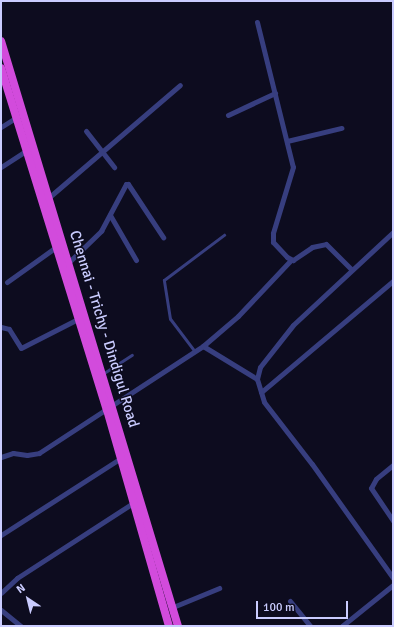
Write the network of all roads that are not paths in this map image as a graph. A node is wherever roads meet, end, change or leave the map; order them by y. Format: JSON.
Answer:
{"nodes":[{"id":1,"x":257,"y":22,"type":"dead end"},
{"id":2,"x":1,"y":41,"type":"edge"},
{"id":3,"x":1,"y":70,"type":"edge"},
{"id":4,"x":180,"y":85,"type":"dead end"},
{"id":5,"x":275,"y":93,"type":"junction"},
{"id":6,"x":228,"y":114,"type":"dead end"},
{"id":7,"x":17,"y":117,"type":"junction"},
{"id":8,"x":1,"y":127,"type":"edge"},
{"id":9,"x":341,"y":128,"type":"dead end"},
{"id":10,"x":86,"y":131,"type":"dead end"},
{"id":11,"x":288,"y":141,"type":"junction"},
{"id":12,"x":26,"y":150,"type":"junction"},
{"id":13,"x":103,"y":152,"type":"junction"},
{"id":14,"x":1,"y":167,"type":"edge"},
{"id":15,"x":114,"y":167,"type":"dead end"},
{"id":16,"x":50,"y":197,"type":"junction"},
{"id":17,"x":43,"y":202,"type":"junction"},
{"id":18,"x":110,"y":216,"type":"junction"},
{"id":19,"x":393,"y":232,"type":"edge"},
{"id":20,"x":224,"y":235,"type":"dead end"},
{"id":21,"x":163,"y":237,"type":"dead end"},
{"id":22,"x":60,"y":248,"type":"junction"},
{"id":23,"x":65,"y":260,"type":"junction"},
{"id":24,"x":136,"y":260,"type":"dead end"},
{"id":25,"x":291,"y":260,"type":"junction"},
{"id":26,"x":351,"y":269,"type":"junction"},
{"id":27,"x":393,"y":281,"type":"edge"},
{"id":28,"x":7,"y":282,"type":"dead end"},
{"id":29,"x":81,"y":318,"type":"junction"},
{"id":30,"x":1,"y":326,"type":"edge"},
{"id":31,"x":203,"y":346,"type":"junction"},
{"id":32,"x":195,"y":352,"type":"junction"},
{"id":33,"x":132,"y":355,"type":"dead end"},
{"id":34,"x":104,"y":373,"type":"junction"},
{"id":35,"x":257,"y":381,"type":"junction"},
{"id":36,"x":263,"y":390,"type":"junction"},
{"id":37,"x":110,"y":408,"type":"junction"},
{"id":38,"x":1,"y":457,"type":"edge"},
{"id":39,"x":121,"y":458,"type":"junction"},
{"id":40,"x":393,"y":465,"type":"edge"},
{"id":41,"x":134,"y":503,"type":"junction"},
{"id":42,"x":393,"y":521,"type":"edge"},
{"id":43,"x":1,"y":536,"type":"edge"},
{"id":44,"x":393,"y":578,"type":"edge"},
{"id":45,"x":393,"y":585,"type":"edge"},
{"id":46,"x":219,"y":588,"type":"dead end"},
{"id":47,"x":1,"y":593,"type":"edge"},
{"id":48,"x":290,"y":601,"type":"dead end"},
{"id":49,"x":169,"y":609,"type":"junction"},
{"id":50,"x":1,"y":610,"type":"edge"},
{"id":51,"x":21,"y":626,"type":"edge"},
{"id":52,"x":169,"y":626,"type":"edge"},
{"id":53,"x":178,"y":626,"type":"edge"},
{"id":54,"x":310,"y":626,"type":"edge"},
{"id":55,"x":342,"y":626,"type":"edge"}],
"edges":[{"from":1,"to":5,"type":"street"},
{"from":2,"to":16,"type":"highway","name":"Chennai - Trichy - Dindigul Road"},
{"from":3,"to":7,"type":"highway","name":"Chennai - Trichy - Dindigul Road"},
{"from":4,"to":13,"type":"street"},
{"from":5,"to":6,"type":"street"},
{"from":5,"to":11,"type":"street"},
{"from":7,"to":8,"type":"street"},
{"from":7,"to":12,"type":"highway","name":"Chennai - Trichy - Dindigul Road"},
{"from":9,"to":11,"type":"street"},
{"from":10,"to":13,"type":"street"},
{"from":11,"to":25,"type":"street"},
{"from":12,"to":14,"type":"street"},
{"from":12,"to":17,"type":"highway","name":"Chennai - Trichy - Dindigul Road"},
{"from":13,"to":15,"type":"street"},
{"from":13,"to":16,"type":"street"},
{"from":16,"to":17,"type":"street"},
{"from":16,"to":22,"type":"highway","name":"Chennai - Trichy - Dindigul Road"},
{"from":17,"to":22,"type":"highway","name":"Chennai - Trichy - Dindigul Road"},
{"from":18,"to":21,"type":"street"},
{"from":18,"to":23,"type":"street"},
{"from":18,"to":24,"type":"street"},
{"from":19,"to":26,"type":"street"},
{"from":20,"to":32,"type":"lane"},
{"from":22,"to":23,"type":"highway","name":"Chennai - Trichy - Dindigul Road"},
{"from":22,"to":28,"type":"street"},
{"from":23,"to":29,"type":"highway","name":"Chennai - Trichy - Dindigul Road"},
{"from":25,"to":26,"type":"street"},
{"from":25,"to":31,"type":"street"},
{"from":26,"to":35,"type":"street"},
{"from":27,"to":36,"type":"street"},
{"from":29,"to":30,"type":"street"},
{"from":29,"to":34,"type":"highway","name":"Chennai - Trichy - Dindigul Road"},
{"from":29,"to":37,"type":"highway","name":"Chennai - Trichy - Dindigul Road"},
{"from":31,"to":32,"type":"street"},
{"from":31,"to":35,"type":"street"},
{"from":32,"to":37,"type":"street"},
{"from":33,"to":34,"type":"lane"},
{"from":34,"to":37,"type":"highway","name":"Chennai - Trichy - Dindigul Road"},
{"from":35,"to":36,"type":"street"},
{"from":36,"to":44,"type":"street"},
{"from":37,"to":38,"type":"street"},
{"from":37,"to":39,"type":"highway","name":"Chennai - Trichy - Dindigul Road"},
{"from":37,"to":49,"type":"highway","name":"Chennai - Trichy - Dindigul Road"},
{"from":39,"to":41,"type":"highway","name":"Chennai - Trichy - Dindigul Road"},
{"from":39,"to":43,"type":"street"},
{"from":40,"to":42,"type":"street"},
{"from":41,"to":47,"type":"street"},
{"from":41,"to":49,"type":"highway","name":"Chennai - Trichy - Dindigul Road"},
{"from":45,"to":55,"type":"street"},
{"from":46,"to":49,"type":"street"},
{"from":48,"to":54,"type":"street"},
{"from":49,"to":52,"type":"highway","name":"Chennai - Trichy - Dindigul Road"},
{"from":49,"to":53,"type":"highway","name":"Chennai - Trichy - Dindigul Road"},
{"from":50,"to":51,"type":"street"}]}
